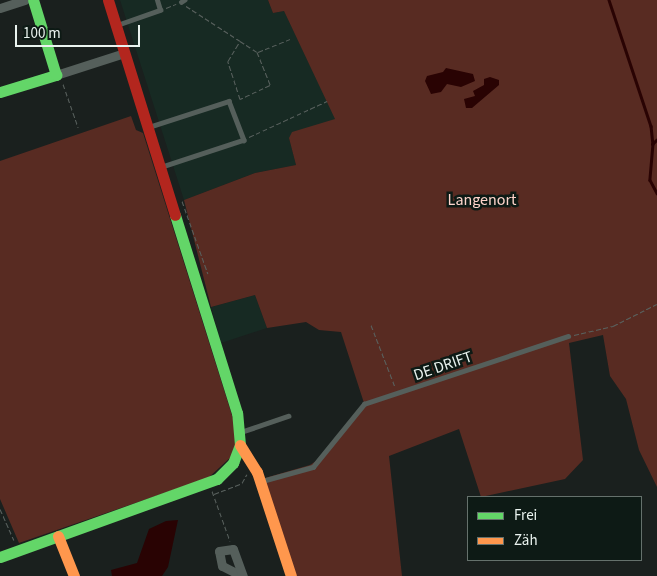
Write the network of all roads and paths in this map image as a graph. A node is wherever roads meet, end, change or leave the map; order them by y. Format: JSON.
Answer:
{"nodes":[{"id":1,"x":25,"y":0,"type":"edge"},
{"id":2,"x":33,"y":0,"type":"edge"},
{"id":3,"x":108,"y":0,"type":"edge"},
{"id":4,"x":157,"y":0,"type":"edge"},
{"id":5,"x":182,"y":1,"type":"edge"},
{"id":6,"x":0,"y":8,"type":"edge"},
{"id":7,"x":160,"y":10,"type":"junction"},
{"id":8,"x":116,"y":25,"type":"junction"},
{"id":9,"x":291,"y":39,"type":"dead end"},
{"id":10,"x":240,"y":41,"type":"junction"},
{"id":11,"x":124,"y":52,"type":"junction"},
{"id":12,"x":257,"y":52,"type":"junction"},
{"id":13,"x":58,"y":74,"type":"junction"},
{"id":14,"x":0,"y":92,"type":"edge"},
{"id":15,"x":327,"y":101,"type":"dead end"},
{"id":16,"x":78,"y":127,"type":"dead end"},
{"id":17,"x":148,"y":128,"type":"junction"},
{"id":18,"x":244,"y":140,"type":"junction"},
{"id":19,"x":161,"y":168,"type":"junction"},
{"id":20,"x":172,"y":204,"type":"junction"},
{"id":21,"x":208,"y":274,"type":"dead end"},
{"id":22,"x":657,"y":304,"type":"edge"},
{"id":23,"x":372,"y":325,"type":"dead end"},
{"id":24,"x":568,"y":336,"type":"joint"},
{"id":25,"x":398,"y":395,"type":"junction"},
{"id":26,"x":288,"y":416,"type":"dead end"},
{"id":27,"x":241,"y":432,"type":"junction"},
{"id":28,"x":239,"y":449,"type":"junction"},
{"id":29,"x":252,"y":462,"type":"junction"},
{"id":30,"x":261,"y":482,"type":"junction"},
{"id":31,"x":0,"y":509,"type":"edge"},
{"id":32,"x":58,"y":536,"type":"junction"},
{"id":33,"x":11,"y":547,"type":"dead end"},
{"id":34,"x":233,"y":549,"type":"junction"},
{"id":35,"x":0,"y":556,"type":"edge"},
{"id":36,"x":74,"y":576,"type":"edge"},
{"id":37,"x":242,"y":576,"type":"edge"},
{"id":38,"x":291,"y":576,"type":"edge"}],
"edges":[{"from":1,"to":6,"type":"street"},
{"from":2,"to":13,"type":"street"},
{"from":3,"to":8,"type":"street"},
{"from":4,"to":7,"type":"lane"},
{"from":5,"to":7,"type":"path"},
{"from":5,"to":10,"type":"path"},
{"from":7,"to":8,"type":"lane"},
{"from":8,"to":11,"type":"street"},
{"from":9,"to":12,"type":"path"},
{"from":10,"to":12,"type":"path"},
{"from":10,"to":12,"type":"path"},
{"from":11,"to":13,"type":"street"},
{"from":11,"to":17,"type":"street"},
{"from":13,"to":14,"type":"street"},
{"from":13,"to":16,"type":"path"},
{"from":15,"to":18,"type":"path"},
{"from":17,"to":18,"type":"lane"},
{"from":17,"to":19,"type":"street"},
{"from":18,"to":19,"type":"lane"},
{"from":19,"to":20,"type":"street"},
{"from":20,"to":21,"type":"path"},
{"from":20,"to":27,"type":"street"},
{"from":22,"to":24,"type":"path"},
{"from":23,"to":25,"type":"path"},
{"from":24,"to":25,"type":"lane","name":"DE DRIFT"},
{"from":25,"to":30,"type":"lane","name":"DE DRIFT"},
{"from":26,"to":27,"type":"lane"},
{"from":27,"to":28,"type":"street"},
{"from":28,"to":29,"type":"street"},
{"from":28,"to":32,"type":"street"},
{"from":29,"to":30,"type":"street"},
{"from":29,"to":34,"type":"path"},
{"from":30,"to":38,"type":"street"},
{"from":31,"to":33,"type":"path"},
{"from":32,"to":35,"type":"street"},
{"from":32,"to":36,"type":"street"},
{"from":34,"to":37,"type":"street"},
{"from":34,"to":37,"type":"street"}]}
